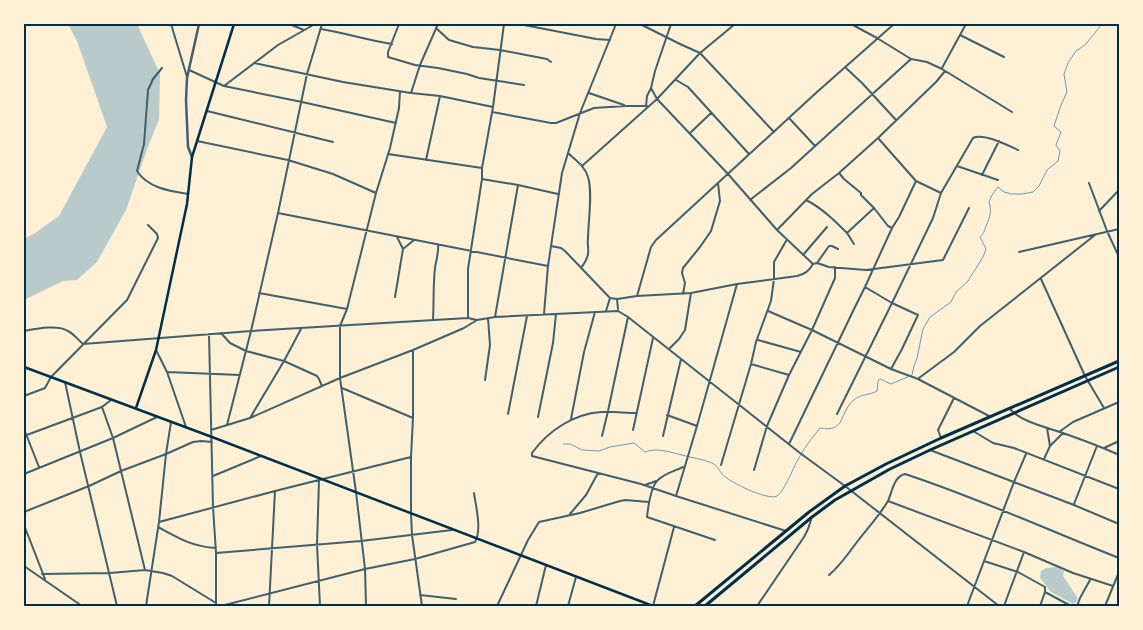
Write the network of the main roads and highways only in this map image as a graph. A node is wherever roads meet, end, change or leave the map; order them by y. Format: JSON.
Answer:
{"nodes":[{"id":1,"x":234,"y":24,"type":"edge"},
{"id":2,"x":1119,"y":360,"type":"edge"},
{"id":3,"x":24,"y":366,"type":"edge"},
{"id":4,"x":1119,"y":367,"type":"edge"},
{"id":5,"x":136,"y":408,"type":"junction"},
{"id":6,"x":653,"y":606,"type":"edge"},
{"id":7,"x":695,"y":606,"type":"edge"},
{"id":8,"x":705,"y":606,"type":"edge"}],
"edges":[{"from":1,"to":5,"type":"main road"},
{"from":2,"to":7,"type":"highway"},
{"from":3,"to":5,"type":"main road"},
{"from":4,"to":8,"type":"highway"},
{"from":5,"to":6,"type":"main road"}]}
